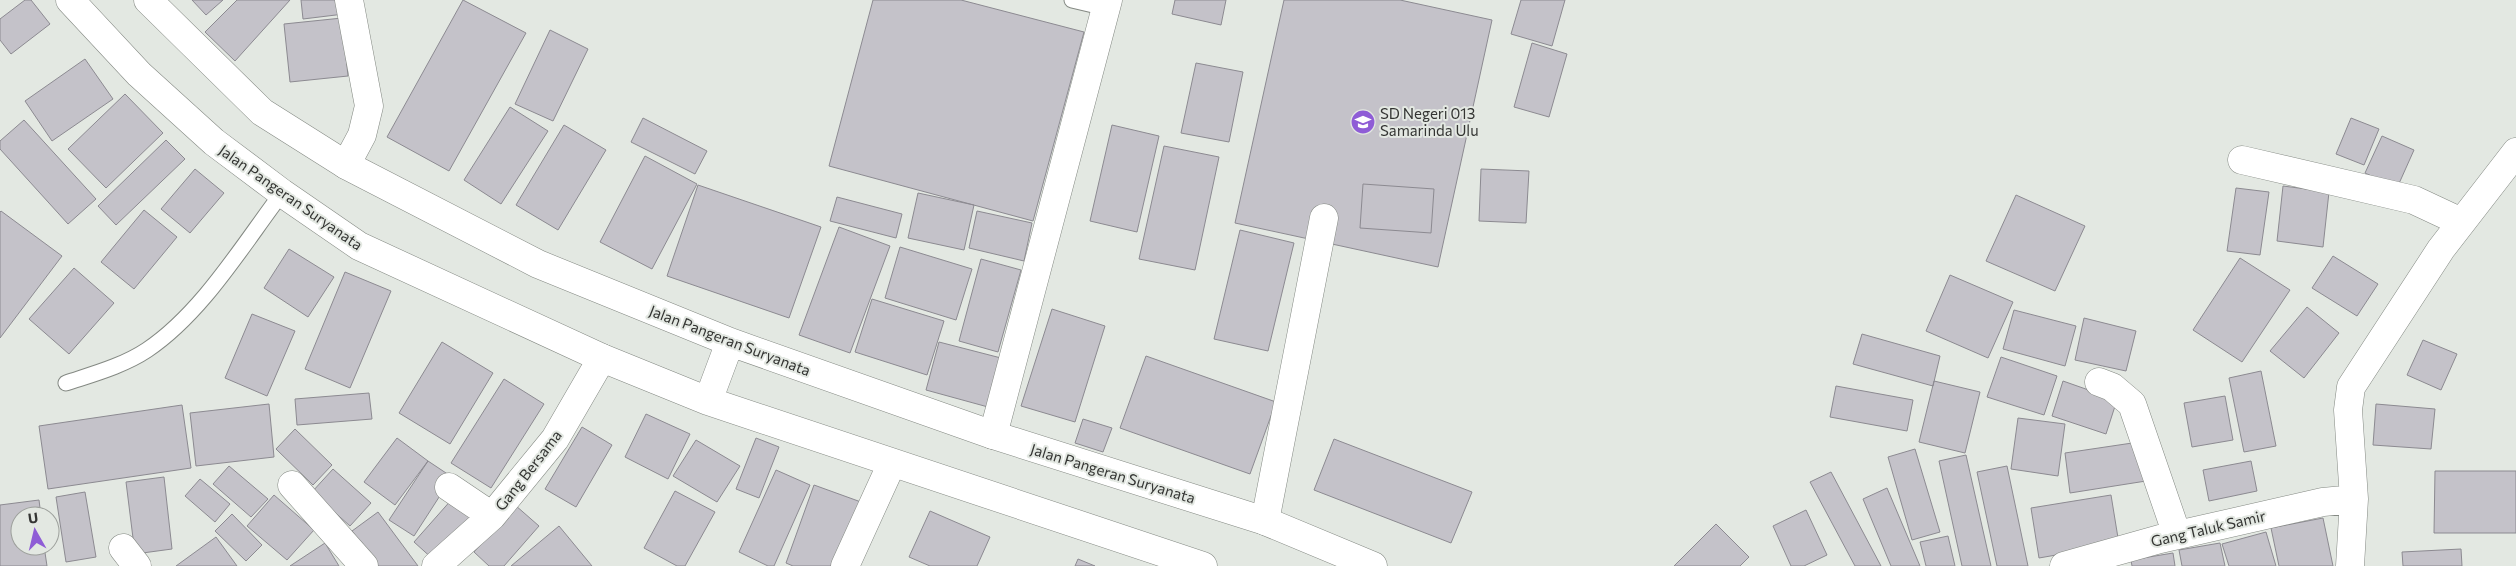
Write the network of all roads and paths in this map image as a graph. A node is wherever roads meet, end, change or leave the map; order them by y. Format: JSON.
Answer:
{"nodes":[{"id":1,"x":70,"y":0,"type":"edge"},
{"id":2,"x":148,"y":0,"type":"edge"},
{"id":3,"x":349,"y":0,"type":"edge"},
{"id":4,"x":367,"y":0,"type":"edge"},
{"id":5,"x":1072,"y":0,"type":"edge"},
{"id":6,"x":1107,"y":4,"type":"edge"},
{"id":7,"x":355,"y":34,"type":"junction"},
{"id":8,"x":2516,"y":152,"type":"edge"},
{"id":9,"x":2242,"y":160,"type":"dead end"},
{"id":10,"x":346,"y":165,"type":"junction"},
{"id":11,"x":282,"y":193,"type":"junction"},
{"id":12,"x":1324,"y":218,"type":"dead end"},
{"id":13,"x":2461,"y":222,"type":"junction"},
{"id":14,"x":730,"y":342,"type":"junction"},
{"id":15,"x":602,"y":358,"type":"junction"},
{"id":16,"x":2099,"y":382,"type":"dead end"},
{"id":17,"x":66,"y":383,"type":"dead end"},
{"id":18,"x":708,"y":401,"type":"junction"},
{"id":19,"x":992,"y":436,"type":"junction"},
{"id":20,"x":892,"y":463,"type":"junction"},
{"id":21,"x":292,"y":485,"type":"dead end"},
{"id":22,"x":450,"y":486,"type":"dead end"},
{"id":23,"x":2354,"y":498,"type":"junction"},
{"id":24,"x":492,"y":516,"type":"junction"},
{"id":25,"x":1265,"y":521,"type":"junction"},
{"id":26,"x":2177,"y":535,"type":"junction"},
{"id":27,"x":364,"y":566,"type":"edge"},
{"id":28,"x":436,"y":566,"type":"edge"},
{"id":29,"x":845,"y":566,"type":"edge"},
{"id":30,"x":1203,"y":566,"type":"edge"},
{"id":31,"x":1373,"y":566,"type":"edge"},
{"id":32,"x":2064,"y":566,"type":"edge"},
{"id":33,"x":2350,"y":566,"type":"edge"}],
"edges":[{"from":1,"to":11,"type":"main road","name":"Jalan Pangeran Suryanata"},
{"from":2,"to":10,"type":"main road","name":"Jalan Pangeran Suryanata"},
{"from":3,"to":7,"type":"main road"},
{"from":4,"to":7,"type":"main road"},
{"from":5,"to":6,"type":"lane"},
{"from":6,"to":19,"type":"main road"},
{"from":7,"to":10,"type":"main road"},
{"from":8,"to":13,"type":"main road"},
{"from":9,"to":13,"type":"main road"},
{"from":10,"to":14,"type":"main road","name":"Jalan Pangeran Suryanata"},
{"from":11,"to":15,"type":"main road","name":"Jalan Pangeran Suryanata"},
{"from":11,"to":17,"type":"lane"},
{"from":12,"to":25,"type":"main road"},
{"from":13,"to":23,"type":"main road"},
{"from":14,"to":18,"type":"main road"},
{"from":14,"to":19,"type":"main road","name":"Jalan Pangeran Suryanata"},
{"from":15,"to":18,"type":"main road","name":"Jalan Pangeran Suryanata"},
{"from":15,"to":24,"type":"main road","name":"Gang Bersama"},
{"from":16,"to":26,"type":"main road"},
{"from":18,"to":20,"type":"main road","name":"Jalan Pangeran Suryanata"},
{"from":19,"to":25,"type":"main road","name":"Jalan Pangeran Suryanata"},
{"from":20,"to":29,"type":"main road"},
{"from":20,"to":30,"type":"main road","name":"Jalan Pangeran Suryanata"},
{"from":21,"to":27,"type":"main road"},
{"from":22,"to":24,"type":"main road"},
{"from":23,"to":26,"type":"main road","name":"Gang Taluk Samir"},
{"from":23,"to":33,"type":"main road"},
{"from":24,"to":28,"type":"main road","name":"Gang Bersama"},
{"from":25,"to":31,"type":"main road","name":"Jalan Pangeran Suryanata"},
{"from":26,"to":32,"type":"main road","name":"Gang Taluk Samir"}]}
